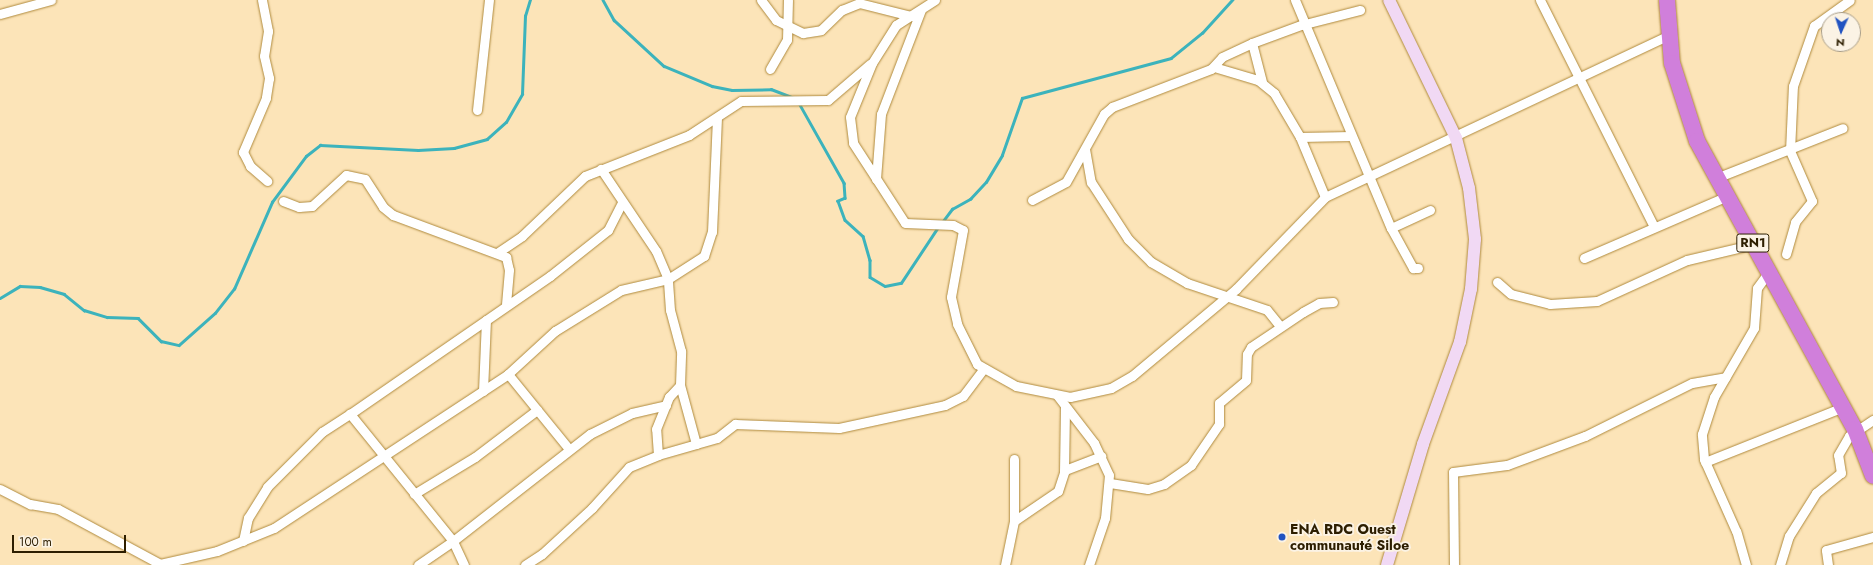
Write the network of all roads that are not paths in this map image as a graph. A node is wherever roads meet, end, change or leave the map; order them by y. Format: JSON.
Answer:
{"nodes":[{"id":1,"x":51,"y":0,"type":"edge"},
{"id":2,"x":262,"y":0,"type":"edge"},
{"id":3,"x":489,"y":0,"type":"edge"},
{"id":4,"x":761,"y":0,"type":"edge"},
{"id":5,"x":788,"y":0,"type":"edge"},
{"id":6,"x":935,"y":0,"type":"edge"},
{"id":7,"x":1295,"y":0,"type":"edge"},
{"id":8,"x":1389,"y":0,"type":"edge"},
{"id":9,"x":1540,"y":0,"type":"edge"},
{"id":10,"x":1667,"y":0,"type":"edge"},
{"id":11,"x":1850,"y":0,"type":"edge"},
{"id":12,"x":921,"y":10,"type":"junction"},
{"id":13,"x":1360,"y":10,"type":"dead end"},
{"id":14,"x":0,"y":14,"type":"edge"},
{"id":15,"x":911,"y":16,"type":"junction"},
{"id":16,"x":1305,"y":24,"type":"junction"},
{"id":17,"x":788,"y":27,"type":"junction"},
{"id":18,"x":1670,"y":35,"type":"junction"},
{"id":19,"x":1252,"y":43,"type":"junction"},
{"id":20,"x":872,"y":62,"type":"junction"},
{"id":21,"x":1214,"y":67,"type":"junction"},
{"id":22,"x":770,"y":69,"type":"dead end"},
{"id":23,"x":1579,"y":80,"type":"junction"},
{"id":24,"x":1262,"y":82,"type":"junction"},
{"id":25,"x":477,"y":110,"type":"dead end"},
{"id":26,"x":717,"y":118,"type":"junction"},
{"id":27,"x":1843,"y":128,"type":"dead end"},
{"id":28,"x":1351,"y":136,"type":"junction"},
{"id":29,"x":1300,"y":137,"type":"junction"},
{"id":30,"x":1456,"y":138,"type":"junction"},
{"id":31,"x":1085,"y":149,"type":"junction"},
{"id":32,"x":1790,"y":151,"type":"junction"},
{"id":33,"x":601,"y":169,"type":"junction"},
{"id":34,"x":1368,"y":178,"type":"junction"},
{"id":35,"x":1716,"y":178,"type":"junction"},
{"id":36,"x":876,"y":179,"type":"junction"},
{"id":37,"x":267,"y":181,"type":"dead end"},
{"id":38,"x":1727,"y":196,"type":"junction"},
{"id":39,"x":1325,"y":197,"type":"junction"},
{"id":40,"x":1032,"y":200,"type":"dead end"},
{"id":41,"x":284,"y":201,"type":"dead end"},
{"id":42,"x":622,"y":203,"type":"junction"},
{"id":43,"x":1430,"y":210,"type":"dead end"},
{"id":44,"x":1654,"y":227,"type":"junction"},
{"id":45,"x":1390,"y":228,"type":"junction"},
{"id":46,"x":1754,"y":244,"type":"junction"},
{"id":47,"x":497,"y":253,"type":"junction"},
{"id":48,"x":1786,"y":254,"type":"dead end"},
{"id":49,"x":1584,"y":258,"type":"dead end"},
{"id":50,"x":1418,"y":268,"type":"dead end"},
{"id":51,"x":1768,"y":273,"type":"junction"},
{"id":52,"x":668,"y":278,"type":"junction"},
{"id":53,"x":1497,"y":282,"type":"dead end"},
{"id":54,"x":1227,"y":298,"type":"junction"},
{"id":55,"x":1333,"y":302,"type":"dead end"},
{"id":56,"x":506,"y":304,"type":"junction"},
{"id":57,"x":486,"y":320,"type":"junction"},
{"id":58,"x":1280,"y":326,"type":"junction"},
{"id":59,"x":983,"y":369,"type":"junction"},
{"id":60,"x":508,"y":374,"type":"junction"},
{"id":61,"x":1725,"y":377,"type":"junction"},
{"id":62,"x":680,"y":385,"type":"junction"},
{"id":63,"x":483,"y":391,"type":"junction"},
{"id":64,"x":1057,"y":395,"type":"junction"},
{"id":65,"x":666,"y":405,"type":"junction"},
{"id":66,"x":1065,"y":406,"type":"junction"},
{"id":67,"x":1843,"y":407,"type":"junction"},
{"id":68,"x":537,"y":410,"type":"junction"},
{"id":69,"x":350,"y":414,"type":"junction"},
{"id":70,"x":1873,"y":420,"type":"edge"},
{"id":71,"x":1855,"y":429,"type":"junction"},
{"id":72,"x":696,"y":444,"type":"junction"},
{"id":73,"x":569,"y":449,"type":"junction"},
{"id":74,"x":658,"y":455,"type":"junction"},
{"id":75,"x":382,"y":456,"type":"junction"},
{"id":76,"x":1101,"y":456,"type":"junction"},
{"id":77,"x":1014,"y":459,"type":"dead end"},
{"id":78,"x":1705,"y":462,"type":"junction"},
{"id":79,"x":1064,"y":472,"type":"junction"},
{"id":80,"x":1873,"y":476,"type":"edge"},
{"id":81,"x":1110,"y":483,"type":"junction"},
{"id":82,"x":0,"y":489,"type":"edge"},
{"id":83,"x":414,"y":494,"type":"junction"},
{"id":84,"x":1014,"y":521,"type":"junction"},
{"id":85,"x":1873,"y":537,"type":"edge"},
{"id":86,"x":243,"y":541,"type":"junction"},
{"id":87,"x":453,"y":541,"type":"junction"},
{"id":88,"x":418,"y":565,"type":"edge"},
{"id":89,"x":464,"y":565,"type":"edge"},
{"id":90,"x":525,"y":565,"type":"edge"},
{"id":91,"x":1005,"y":565,"type":"edge"},
{"id":92,"x":1089,"y":565,"type":"edge"},
{"id":93,"x":1387,"y":565,"type":"edge"},
{"id":94,"x":1454,"y":565,"type":"edge"},
{"id":95,"x":1746,"y":565,"type":"edge"},
{"id":96,"x":1780,"y":565,"type":"edge"},
{"id":97,"x":1828,"y":565,"type":"edge"}],
"edges":[{"from":1,"to":14,"type":"street"},
{"from":2,"to":37,"type":"street"},
{"from":3,"to":25,"type":"street"},
{"from":4,"to":17,"type":"street"},
{"from":5,"to":17,"type":"street"},
{"from":6,"to":12,"type":"street"},
{"from":7,"to":16,"type":"street"},
{"from":8,"to":30,"type":"main road"},
{"from":9,"to":23,"type":"street"},
{"from":10,"to":18,"type":"highway","number":"RN1"},
{"from":11,"to":32,"type":"street"},
{"from":12,"to":15,"type":"street"},
{"from":12,"to":36,"type":"street"},
{"from":13,"to":16,"type":"street"},
{"from":15,"to":17,"type":"street"},
{"from":15,"to":20,"type":"street"},
{"from":16,"to":19,"type":"street"},
{"from":16,"to":28,"type":"street"},
{"from":17,"to":22,"type":"street"},
{"from":18,"to":23,"type":"street"},
{"from":18,"to":35,"type":"highway","number":"RN1"},
{"from":19,"to":21,"type":"street"},
{"from":19,"to":24,"type":"street"},
{"from":20,"to":26,"type":"street"},
{"from":20,"to":36,"type":"street"},
{"from":21,"to":24,"type":"street"},
{"from":21,"to":31,"type":"street"},
{"from":23,"to":30,"type":"street"},
{"from":23,"to":44,"type":"street"},
{"from":24,"to":29,"type":"street"},
{"from":26,"to":33,"type":"street"},
{"from":26,"to":52,"type":"street"},
{"from":27,"to":32,"type":"street"},
{"from":28,"to":29,"type":"street"},
{"from":28,"to":34,"type":"street"},
{"from":29,"to":39,"type":"street"},
{"from":30,"to":34,"type":"street"},
{"from":30,"to":93,"type":"main road"},
{"from":31,"to":40,"type":"street"},
{"from":31,"to":54,"type":"street"},
{"from":32,"to":35,"type":"street"},
{"from":32,"to":48,"type":"street"},
{"from":33,"to":42,"type":"street"},
{"from":33,"to":47,"type":"street"},
{"from":34,"to":39,"type":"street"},
{"from":34,"to":45,"type":"street"},
{"from":35,"to":38,"type":"highway","number":"RN1"},
{"from":36,"to":59,"type":"street"},
{"from":38,"to":44,"type":"street"},
{"from":38,"to":46,"type":"highway","number":"RN1"},
{"from":39,"to":54,"type":"street"},
{"from":41,"to":47,"type":"street"},
{"from":42,"to":52,"type":"street"},
{"from":42,"to":56,"type":"street"},
{"from":43,"to":45,"type":"street"},
{"from":44,"to":49,"type":"street"},
{"from":45,"to":50,"type":"street"},
{"from":46,"to":51,"type":"highway","number":"RN1"},
{"from":46,"to":53,"type":"street"},
{"from":47,"to":56,"type":"street"},
{"from":51,"to":61,"type":"street"},
{"from":51,"to":67,"type":"highway","number":"RN1"},
{"from":52,"to":60,"type":"street"},
{"from":52,"to":62,"type":"street"},
{"from":54,"to":58,"type":"street"},
{"from":54,"to":64,"type":"street"},
{"from":55,"to":58,"type":"street"},
{"from":56,"to":57,"type":"street"},
{"from":57,"to":63,"type":"street"},
{"from":57,"to":69,"type":"street"},
{"from":58,"to":81,"type":"street"},
{"from":59,"to":64,"type":"street"},
{"from":59,"to":72,"type":"street"},
{"from":60,"to":63,"type":"street"},
{"from":60,"to":68,"type":"street"},
{"from":61,"to":78,"type":"street"},
{"from":61,"to":94,"type":"street"},
{"from":62,"to":65,"type":"street"},
{"from":62,"to":72,"type":"street"},
{"from":63,"to":75,"type":"street"},
{"from":64,"to":66,"type":"street"},
{"from":65,"to":73,"type":"street"},
{"from":65,"to":74,"type":"street"},
{"from":66,"to":76,"type":"street"},
{"from":66,"to":79,"type":"street"},
{"from":67,"to":71,"type":"highway","number":"RN1"},
{"from":67,"to":78,"type":"street"},
{"from":68,"to":73,"type":"street"},
{"from":68,"to":83,"type":"street"},
{"from":69,"to":75,"type":"street"},
{"from":69,"to":86,"type":"street"},
{"from":70,"to":71,"type":"street"},
{"from":71,"to":80,"type":"highway","number":"RN1"},
{"from":71,"to":96,"type":"street"},
{"from":72,"to":74,"type":"street"},
{"from":73,"to":87,"type":"street"},
{"from":74,"to":90,"type":"street"},
{"from":75,"to":83,"type":"street"},
{"from":75,"to":86,"type":"street"},
{"from":76,"to":79,"type":"street"},
{"from":76,"to":81,"type":"street"},
{"from":77,"to":84,"type":"street"},
{"from":78,"to":95,"type":"street"},
{"from":79,"to":84,"type":"street"},
{"from":81,"to":92,"type":"street"},
{"from":82,"to":86,"type":"street"},
{"from":83,"to":87,"type":"street"},
{"from":84,"to":91,"type":"street"},
{"from":85,"to":97,"type":"street"},
{"from":87,"to":88,"type":"street"},
{"from":87,"to":89,"type":"street"}]}
